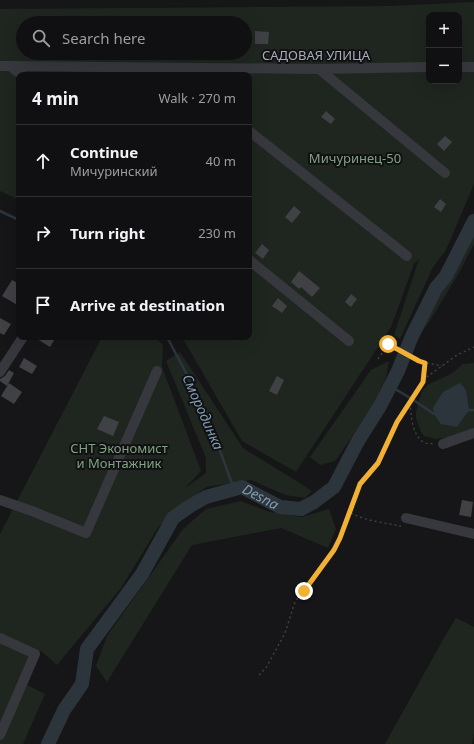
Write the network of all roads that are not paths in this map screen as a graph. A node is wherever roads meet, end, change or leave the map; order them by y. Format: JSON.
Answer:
{"nodes":[{"id":1,"x":5,"y":66,"type":"edge"},
{"id":2,"x":169,"y":67,"type":"junction"},
{"id":3,"x":426,"y":67,"type":"edge"},
{"id":4,"x":462,"y":67,"type":"edge"},
{"id":5,"x":474,"y":67,"type":"edge"},
{"id":6,"x":319,"y":69,"type":"junction"},
{"id":7,"x":16,"y":72,"type":"edge"},
{"id":8,"x":175,"y":72,"type":"edge"},
{"id":9,"x":252,"y":133,"type":"edge"},
{"id":10,"x":445,"y":173,"type":"dead end"},
{"id":11,"x":407,"y":256,"type":"dead end"},
{"id":12,"x":252,"y":262,"type":"edge"},
{"id":13,"x":21,"y":340,"type":"edge"},
{"id":14,"x":349,"y":341,"type":"dead end"},
{"id":15,"x":157,"y":371,"type":"dead end"},
{"id":16,"x":0,"y":372,"type":"edge"},
{"id":17,"x":474,"y":433,"type":"edge"},
{"id":18,"x":443,"y":444,"type":"road end"},
{"id":19,"x":0,"y":500,"type":"edge"},
{"id":20,"x":406,"y":518,"type":"road end"},
{"id":21,"x":474,"y":534,"type":"edge"},
{"id":22,"x":0,"y":638,"type":"edge"},
{"id":23,"x":0,"y":735,"type":"edge"}],
"edges":[{"from":1,"to":2,"type":"street","name":"САДОВАЯ УЛИЦА"},
{"from":1,"to":7,"type":"street"},
{"from":2,"to":6,"type":"street","name":"САДОВАЯ УЛИЦА"},
{"from":2,"to":8,"type":"street"},
{"from":3,"to":6,"type":"street","name":"САДОВАЯ УЛИЦА"},
{"from":4,"to":5,"type":"street"},
{"from":6,"to":10,"type":"street"},
{"from":9,"to":11,"type":"street"},
{"from":12,"to":14,"type":"street"},
{"from":13,"to":16,"type":"street"},
{"from":15,"to":19,"type":"street"},
{"from":17,"to":18,"type":"street"},
{"from":20,"to":21,"type":"street"},
{"from":22,"to":23,"type":"street"}]}
